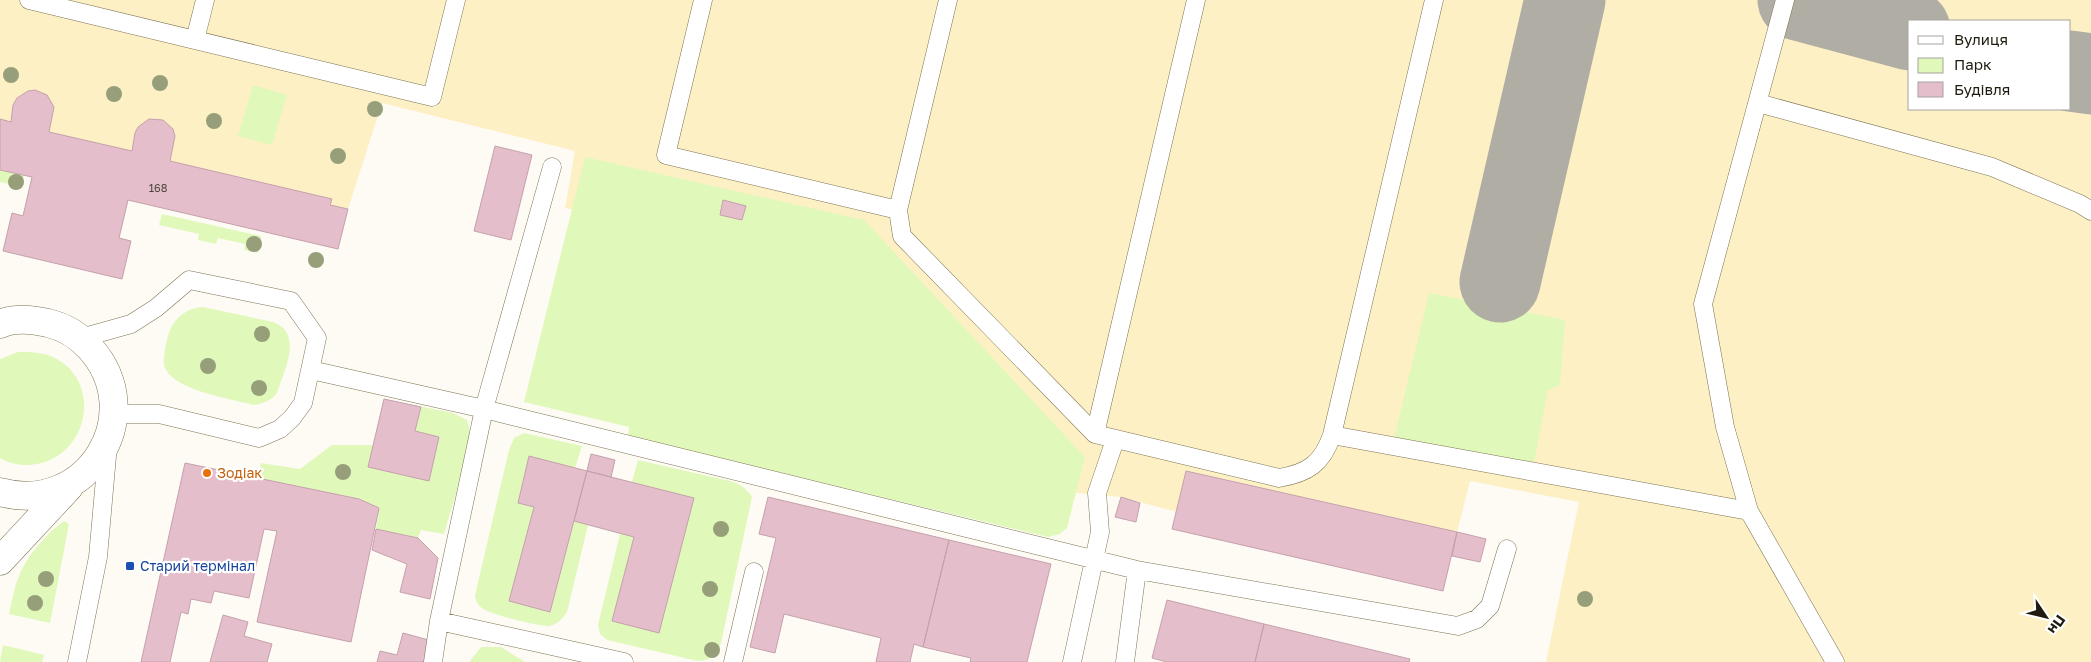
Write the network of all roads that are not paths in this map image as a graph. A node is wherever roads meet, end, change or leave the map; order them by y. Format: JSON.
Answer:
{"nodes":[{"id":1,"x":29,"y":0,"type":"edge"},
{"id":2,"x":205,"y":0,"type":"edge"},
{"id":3,"x":456,"y":0,"type":"edge"},
{"id":4,"x":702,"y":0,"type":"edge"},
{"id":5,"x":948,"y":0,"type":"edge"},
{"id":6,"x":1196,"y":0,"type":"edge"},
{"id":7,"x":1434,"y":0,"type":"edge"},
{"id":8,"x":1785,"y":0,"type":"edge"},
{"id":9,"x":196,"y":40,"type":"junction"},
{"id":10,"x":1758,"y":103,"type":"junction"},
{"id":11,"x":552,"y":167,"type":"dead end"},
{"id":12,"x":898,"y":210,"type":"junction"},
{"id":13,"x":2091,"y":211,"type":"edge"},
{"id":14,"x":0,"y":324,"type":"edge"},
{"id":15,"x":81,"y":338,"type":"junction"},
{"id":16,"x":310,"y":370,"type":"junction"},
{"id":17,"x":484,"y":409,"type":"junction"},
{"id":18,"x":114,"y":414,"type":"junction"},
{"id":19,"x":1095,"y":434,"type":"junction"},
{"id":20,"x":1332,"y":435,"type":"junction"},
{"id":21,"x":108,"y":440,"type":"junction"},
{"id":22,"x":1115,"y":440,"type":"junction"},
{"id":23,"x":71,"y":484,"type":"junction"},
{"id":24,"x":0,"y":492,"type":"edge"},
{"id":25,"x":1749,"y":511,"type":"junction"},
{"id":26,"x":1507,"y":548,"type":"dead end"},
{"id":27,"x":1094,"y":560,"type":"junction"},
{"id":28,"x":0,"y":561,"type":"edge"},
{"id":29,"x":1137,"y":570,"type":"junction"},
{"id":30,"x":754,"y":572,"type":"dead end"},
{"id":31,"x":439,"y":621,"type":"junction"},
{"id":32,"x":77,"y":662,"type":"edge"},
{"id":33,"x":433,"y":662,"type":"edge"},
{"id":34,"x":624,"y":662,"type":"edge"},
{"id":35,"x":733,"y":662,"type":"edge"},
{"id":36,"x":1072,"y":662,"type":"edge"},
{"id":37,"x":1125,"y":662,"type":"edge"},
{"id":38,"x":1835,"y":662,"type":"edge"}],
"edges":[{"from":1,"to":9,"type":"lane"},
{"from":2,"to":9,"type":"lane"},
{"from":3,"to":9,"type":"lane"},
{"from":4,"to":12,"type":"lane"},
{"from":5,"to":12,"type":"lane"},
{"from":6,"to":19,"type":"lane"},
{"from":7,"to":20,"type":"lane"},
{"from":8,"to":10,"type":"lane"},
{"from":10,"to":13,"type":"lane"},
{"from":10,"to":25,"type":"lane"},
{"from":11,"to":17,"type":"lane"},
{"from":12,"to":19,"type":"lane"},
{"from":14,"to":15,"type":"main road"},
{"from":15,"to":16,"type":"lane"},
{"from":15,"to":18,"type":"main road"},
{"from":16,"to":17,"type":"lane"},
{"from":16,"to":18,"type":"lane"},
{"from":17,"to":27,"type":"lane"},
{"from":17,"to":31,"type":"lane"},
{"from":18,"to":21,"type":"main road"},
{"from":19,"to":22,"type":"lane"},
{"from":20,"to":22,"type":"lane"},
{"from":20,"to":25,"type":"lane"},
{"from":21,"to":23,"type":"main road"},
{"from":21,"to":32,"type":"lane"},
{"from":22,"to":27,"type":"lane"},
{"from":23,"to":24,"type":"main road"},
{"from":23,"to":28,"type":"main road"},
{"from":25,"to":38,"type":"lane"},
{"from":26,"to":29,"type":"lane"},
{"from":27,"to":29,"type":"lane"},
{"from":27,"to":36,"type":"lane"},
{"from":29,"to":37,"type":"lane"},
{"from":30,"to":35,"type":"lane"},
{"from":31,"to":33,"type":"lane"},
{"from":31,"to":34,"type":"lane"}]}
